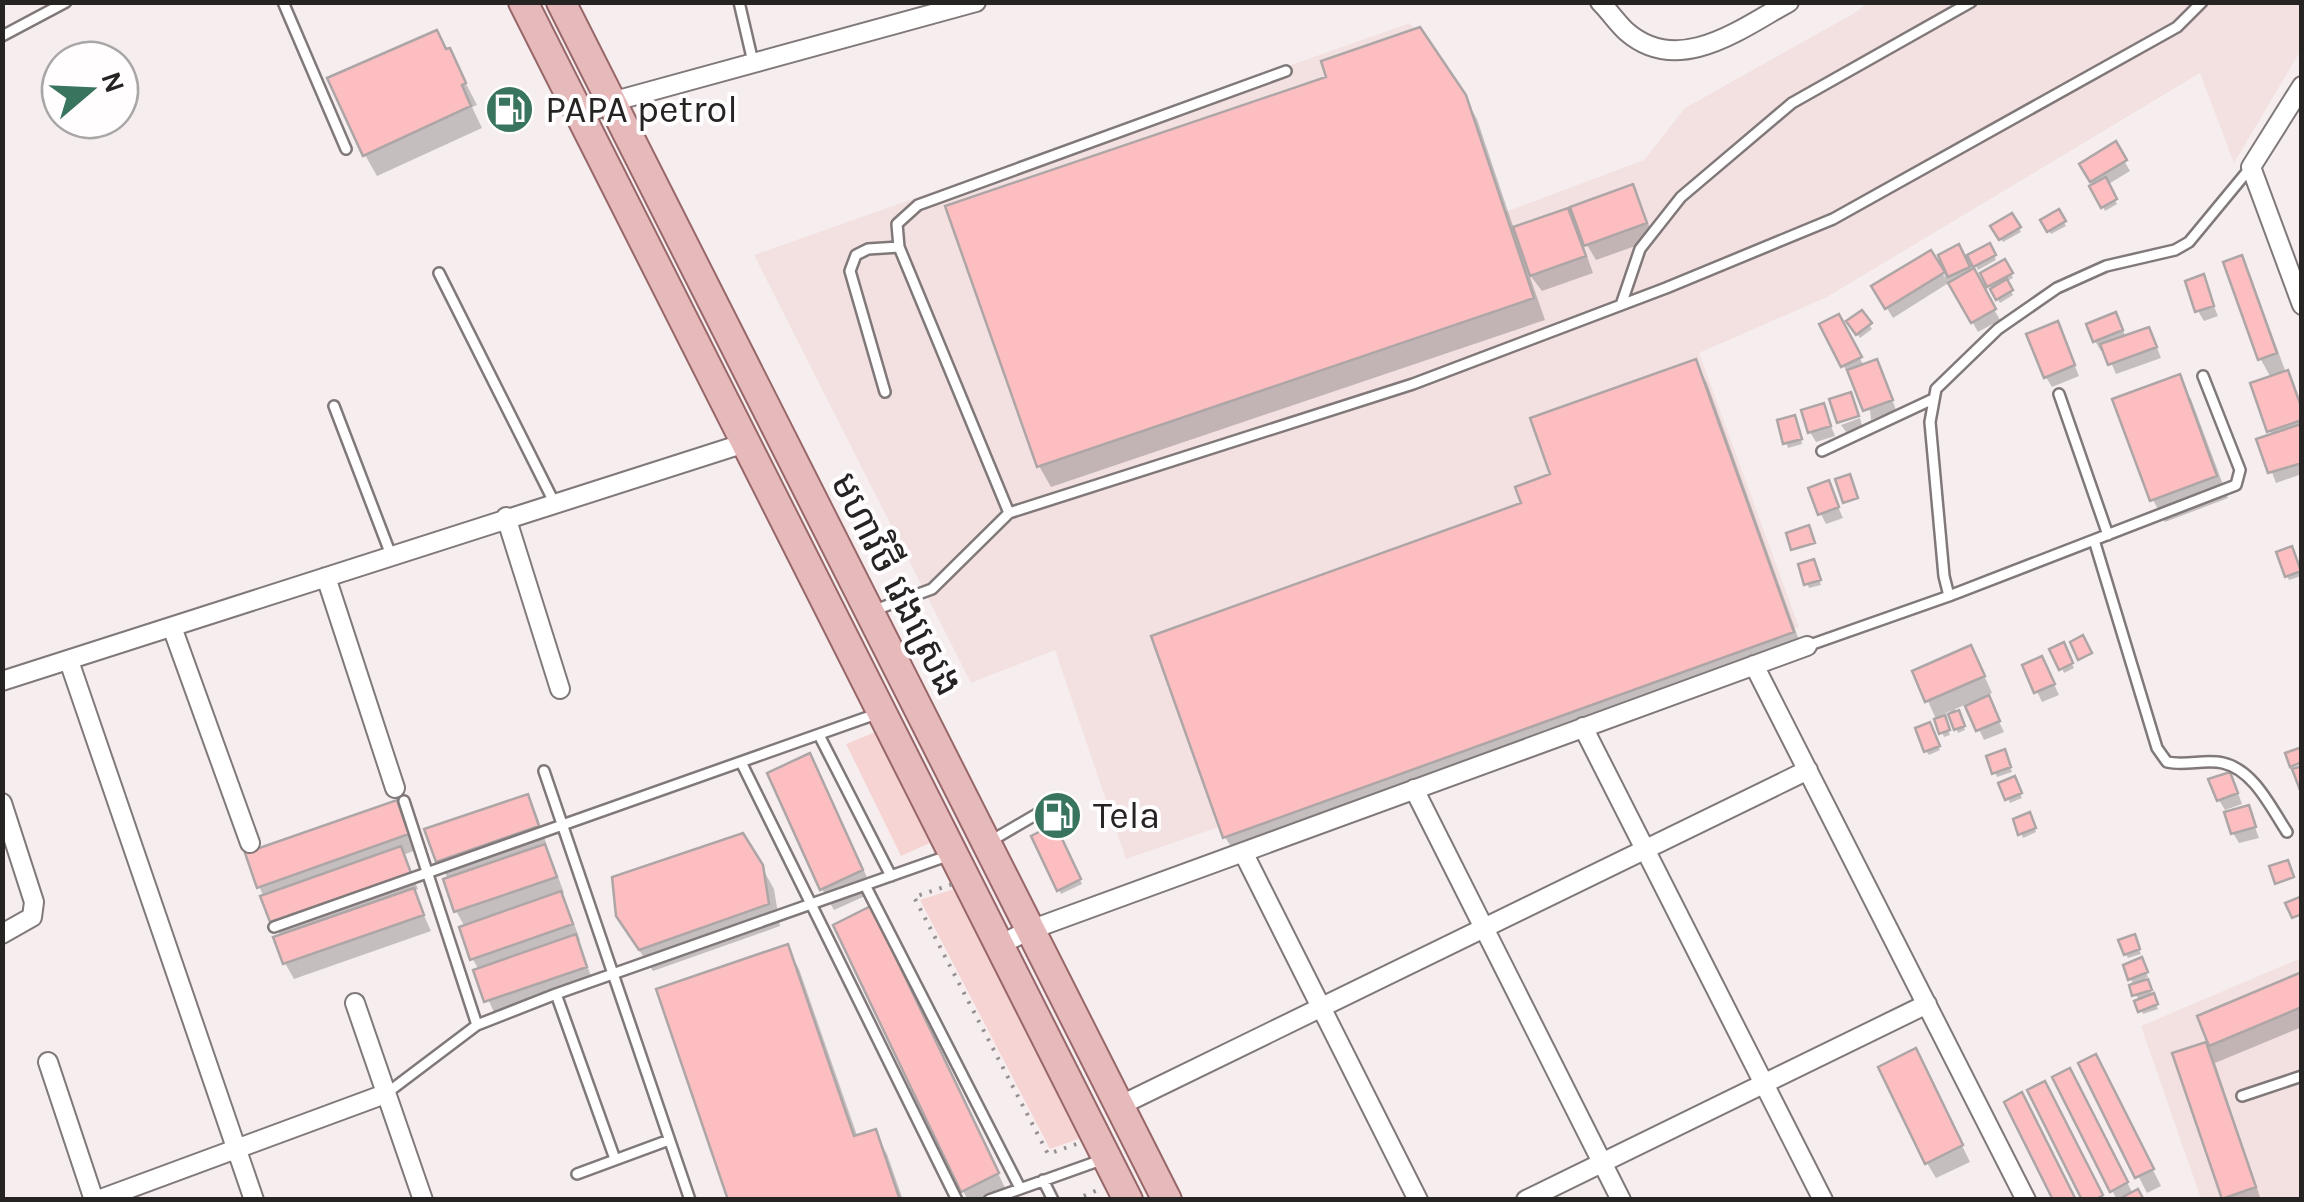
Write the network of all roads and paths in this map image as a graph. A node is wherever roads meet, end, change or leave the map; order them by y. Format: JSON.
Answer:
{"nodes":[{"id":1,"x":66,"y":2,"type":"edge"},
{"id":2,"x":282,"y":2,"type":"edge"},
{"id":3,"x":523,"y":2,"type":"edge"},
{"id":4,"x":560,"y":2,"type":"edge"},
{"id":5,"x":739,"y":2,"type":"edge"},
{"id":6,"x":976,"y":2,"type":"edge"},
{"id":7,"x":1600,"y":2,"type":"edge"},
{"id":8,"x":1788,"y":2,"type":"edge"},
{"id":9,"x":1971,"y":2,"type":"edge"},
{"id":10,"x":2202,"y":2,"type":"edge"},
{"id":11,"x":922,"y":10,"type":"edge"},
{"id":12,"x":2,"y":36,"type":"edge"},
{"id":13,"x":754,"y":64,"type":"junction"},
{"id":14,"x":1286,"y":71,"type":"dead end"},
{"id":15,"x":2302,"y":86,"type":"edge"},
{"id":16,"x":611,"y":102,"type":"junction"},
{"id":17,"x":581,"y":117,"type":"junction"},
{"id":18,"x":346,"y":149,"type":"dead end"},
{"id":19,"x":2251,"y":167,"type":"junction"},
{"id":20,"x":899,"y":247,"type":"junction"},
{"id":21,"x":439,"y":273,"type":"dead end"},
{"id":22,"x":1621,"y":305,"type":"junction"},
{"id":23,"x":2302,"y":305,"type":"edge"},
{"id":24,"x":2203,"y":376,"type":"dead end"},
{"id":25,"x":885,"y":392,"type":"dead end"},
{"id":26,"x":2060,"y":394,"type":"dead end"},
{"id":27,"x":1932,"y":400,"type":"junction"},
{"id":28,"x":334,"y":406,"type":"dead end"},
{"id":29,"x":746,"y":443,"type":"junction"},
{"id":30,"x":1822,"y":451,"type":"dead end"},
{"id":31,"x":554,"y":502,"type":"junction"},
{"id":32,"x":1008,"y":513,"type":"junction"},
{"id":33,"x":506,"y":517,"type":"junction"},
{"id":34,"x":2108,"y":535,"type":"junction"},
{"id":35,"x":2094,"y":540,"type":"junction"},
{"id":36,"x":391,"y":555,"type":"junction"},
{"id":37,"x":326,"y":577,"type":"junction"},
{"id":38,"x":1950,"y":596,"type":"junction"},
{"id":39,"x":869,"y":612,"type":"junction"},
{"id":40,"x":172,"y":627,"type":"junction"},
{"id":41,"x":838,"y":628,"type":"junction"},
{"id":42,"x":1808,"y":646,"type":"joint"},
{"id":43,"x":69,"y":661,"type":"junction"},
{"id":44,"x":1754,"y":665,"type":"junction"},
{"id":45,"x":2,"y":681,"type":"edge"},
{"id":46,"x":560,"y":689,"type":"dead end"},
{"id":47,"x":882,"y":712,"type":"junction"},
{"id":48,"x":1583,"y":728,"type":"junction"},
{"id":49,"x":819,"y":734,"type":"junction"},
{"id":50,"x":741,"y":762,"type":"junction"},
{"id":51,"x":1808,"y":770,"type":"junction"},
{"id":52,"x":544,"y":771,"type":"dead end"},
{"id":53,"x":1414,"y":790,"type":"junction"},
{"id":54,"x":400,"y":795,"type":"joint"},
{"id":55,"x":2,"y":803,"type":"edge"},
{"id":56,"x":1037,"y":814,"type":"dead end"},
{"id":57,"x":562,"y":825,"type":"junction"},
{"id":58,"x":2287,"y":832,"type":"dead end"},
{"id":59,"x":250,"y":842,"type":"dead end"},
{"id":60,"x":986,"y":843,"type":"junction"},
{"id":61,"x":1645,"y":849,"type":"junction"},
{"id":62,"x":1243,"y":852,"type":"junction"},
{"id":63,"x":953,"y":854,"type":"junction"},
{"id":64,"x":427,"y":873,"type":"junction"},
{"id":65,"x":890,"y":876,"type":"junction"},
{"id":66,"x":959,"y":882,"type":"joint"},
{"id":67,"x":866,"y":885,"type":"junction"},
{"id":68,"x":812,"y":904,"type":"junction"},
{"id":69,"x":274,"y":927,"type":"dead end"},
{"id":70,"x":1484,"y":928,"type":"junction"},
{"id":71,"x":1030,"y":930,"type":"junction"},
{"id":72,"x":2,"y":934,"type":"edge"},
{"id":73,"x":999,"y":945,"type":"junction"},
{"id":74,"x":613,"y":974,"type":"junction"},
{"id":75,"x":556,"y":994,"type":"junction"},
{"id":76,"x":354,"y":1003,"type":"dead end"},
{"id":77,"x":1927,"y":1004,"type":"junction"},
{"id":78,"x":1321,"y":1008,"type":"junction"},
{"id":79,"x":477,"y":1025,"type":"junction"},
{"id":80,"x":48,"y":1062,"type":"dead end"},
{"id":81,"x":2302,"y":1076,"type":"edge"},
{"id":82,"x":1764,"y":1083,"type":"junction"},
{"id":83,"x":385,"y":1094,"type":"junction"},
{"id":84,"x":2242,"y":1096,"type":"dead end"},
{"id":85,"x":1119,"y":1106,"type":"junction"},
{"id":86,"x":670,"y":1140,"type":"junction"},
{"id":87,"x":238,"y":1151,"type":"junction"},
{"id":88,"x":1107,"y":1158,"type":"junction"},
{"id":89,"x":616,"y":1159,"type":"junction"},
{"id":90,"x":1602,"y":1162,"type":"junction"},
{"id":91,"x":577,"y":1174,"type":"dead end"},
{"id":92,"x":1043,"y":1180,"type":"junction"},
{"id":93,"x":1020,"y":1188,"type":"junction"},
{"id":94,"x":1101,"y":1189,"type":"dead end"},
{"id":95,"x":96,"y":1200,"type":"edge"},
{"id":96,"x":254,"y":1200,"type":"edge"},
{"id":97,"x":423,"y":1200,"type":"edge"},
{"id":98,"x":690,"y":1200,"type":"edge"},
{"id":99,"x":957,"y":1200,"type":"edge"},
{"id":100,"x":989,"y":1200,"type":"edge"},
{"id":101,"x":1052,"y":1200,"type":"edge"},
{"id":102,"x":1074,"y":1200,"type":"edge"},
{"id":103,"x":1128,"y":1200,"type":"edge"},
{"id":104,"x":1166,"y":1200,"type":"edge"},
{"id":105,"x":1418,"y":1200,"type":"edge"},
{"id":106,"x":1526,"y":1200,"type":"edge"},
{"id":107,"x":1621,"y":1200,"type":"edge"},
{"id":108,"x":1823,"y":1200,"type":"edge"},
{"id":109,"x":2026,"y":1200,"type":"edge"}],
"edges":[{"from":1,"to":12,"type":"lane"},
{"from":2,"to":18,"type":"lane"},
{"from":3,"to":17,"type":"main road","name":"មហាវិថី វេងស្រេង"},
{"from":4,"to":16,"type":"main road","name":"មហាវិថី វេងស្រេង"},
{"from":5,"to":13,"type":"lane"},
{"from":6,"to":11,"type":"street"},
{"from":7,"to":8,"type":"street"},
{"from":9,"to":22,"type":"lane"},
{"from":10,"to":22,"type":"lane"},
{"from":11,"to":13,"type":"street"},
{"from":13,"to":16,"type":"street"},
{"from":14,"to":20,"type":"lane"},
{"from":15,"to":19,"type":"street"},
{"from":16,"to":17,"type":"street"},
{"from":16,"to":39,"type":"main road","name":"មហាវិថី វេងស្រេង"},
{"from":17,"to":29,"type":"main road","name":"មហាវិថី វេងស្រេង"},
{"from":19,"to":23,"type":"street"},
{"from":19,"to":27,"type":"lane"},
{"from":20,"to":25,"type":"lane"},
{"from":20,"to":32,"type":"lane"},
{"from":21,"to":31,"type":"lane"},
{"from":22,"to":32,"type":"lane"},
{"from":24,"to":34,"type":"lane"},
{"from":26,"to":34,"type":"lane"},
{"from":27,"to":30,"type":"lane"},
{"from":27,"to":38,"type":"lane"},
{"from":28,"to":36,"type":"lane"},
{"from":29,"to":31,"type":"street"},
{"from":29,"to":41,"type":"main road","name":"មហាវិថី វេងស្រេង"},
{"from":31,"to":33,"type":"street"},
{"from":32,"to":39,"type":"lane"},
{"from":33,"to":36,"type":"street"},
{"from":33,"to":46,"type":"street"},
{"from":34,"to":35,"type":"lane"},
{"from":35,"to":38,"type":"lane"},
{"from":35,"to":58,"type":"lane"},
{"from":36,"to":37,"type":"street"},
{"from":37,"to":40,"type":"street"},
{"from":37,"to":54,"type":"street"},
{"from":38,"to":42,"type":"lane"},
{"from":39,"to":41,"type":"main road"},
{"from":39,"to":60,"type":"main road","name":"មហាវិថី វេងស្រេង"},
{"from":40,"to":43,"type":"street"},
{"from":40,"to":59,"type":"street"},
{"from":41,"to":47,"type":"main road","name":"មហាវិថី វេងស្រេង"},
{"from":42,"to":44,"type":"street"},
{"from":43,"to":45,"type":"street"},
{"from":43,"to":87,"type":"street"},
{"from":44,"to":48,"type":"street"},
{"from":44,"to":51,"type":"street"},
{"from":47,"to":49,"type":"lane"},
{"from":47,"to":63,"type":"main road","name":"មហាវិថី វេងស្រេង"},
{"from":48,"to":53,"type":"street"},
{"from":48,"to":61,"type":"street"},
{"from":49,"to":50,"type":"lane"},
{"from":49,"to":65,"type":"lane"},
{"from":50,"to":57,"type":"lane"},
{"from":50,"to":68,"type":"lane"},
{"from":51,"to":61,"type":"street"},
{"from":51,"to":77,"type":"street"},
{"from":52,"to":57,"type":"lane"},
{"from":53,"to":62,"type":"street"},
{"from":53,"to":70,"type":"street"},
{"from":54,"to":64,"type":"lane"},
{"from":55,"to":72,"type":"street"},
{"from":56,"to":60,"type":"lane"},
{"from":57,"to":64,"type":"lane"},
{"from":57,"to":74,"type":"lane"},
{"from":60,"to":71,"type":"main road","name":"មហាវិថី វេងស្រេង"},
{"from":61,"to":70,"type":"street"},
{"from":61,"to":82,"type":"street"},
{"from":62,"to":71,"type":"street"},
{"from":62,"to":78,"type":"street"},
{"from":63,"to":65,"type":"lane"},
{"from":63,"to":73,"type":"main road","name":"មហាវិថី វេងស្រេង"},
{"from":64,"to":69,"type":"lane"},
{"from":64,"to":79,"type":"lane"},
{"from":65,"to":67,"type":"lane"},
{"from":66,"to":66,"type":"path"},
{"from":67,"to":68,"type":"lane"},
{"from":67,"to":93,"type":"lane"},
{"from":68,"to":74,"type":"lane"},
{"from":68,"to":99,"type":"lane"},
{"from":70,"to":78,"type":"street"},
{"from":70,"to":90,"type":"street"},
{"from":71,"to":73,"type":"street"},
{"from":71,"to":85,"type":"main road","name":"មហាវិថី វេងស្រេង"},
{"from":73,"to":88,"type":"main road","name":"មហាវិថី វេងស្រេង"},
{"from":74,"to":75,"type":"lane"},
{"from":74,"to":86,"type":"lane"},
{"from":75,"to":79,"type":"lane"},
{"from":75,"to":89,"type":"lane"},
{"from":76,"to":83,"type":"street"},
{"from":77,"to":82,"type":"street"},
{"from":77,"to":109,"type":"street"},
{"from":78,"to":85,"type":"street"},
{"from":78,"to":105,"type":"street"},
{"from":79,"to":83,"type":"lane"},
{"from":80,"to":95,"type":"street"},
{"from":81,"to":84,"type":"lane"},
{"from":82,"to":90,"type":"street"},
{"from":82,"to":108,"type":"street"},
{"from":83,"to":87,"type":"street"},
{"from":83,"to":97,"type":"street"},
{"from":85,"to":104,"type":"main road","name":"មហាវិថី វេងស្រេង"},
{"from":86,"to":89,"type":"lane"},
{"from":86,"to":98,"type":"lane"},
{"from":87,"to":95,"type":"street"},
{"from":87,"to":96,"type":"street"},
{"from":88,"to":92,"type":"lane"},
{"from":88,"to":103,"type":"main road","name":"មហាវិថី វេងស្រេង"},
{"from":89,"to":91,"type":"lane"},
{"from":90,"to":106,"type":"street"},
{"from":90,"to":107,"type":"street"},
{"from":92,"to":93,"type":"lane"},
{"from":92,"to":101,"type":"lane"},
{"from":93,"to":100,"type":"lane"},
{"from":94,"to":102,"type":"path"}]}
